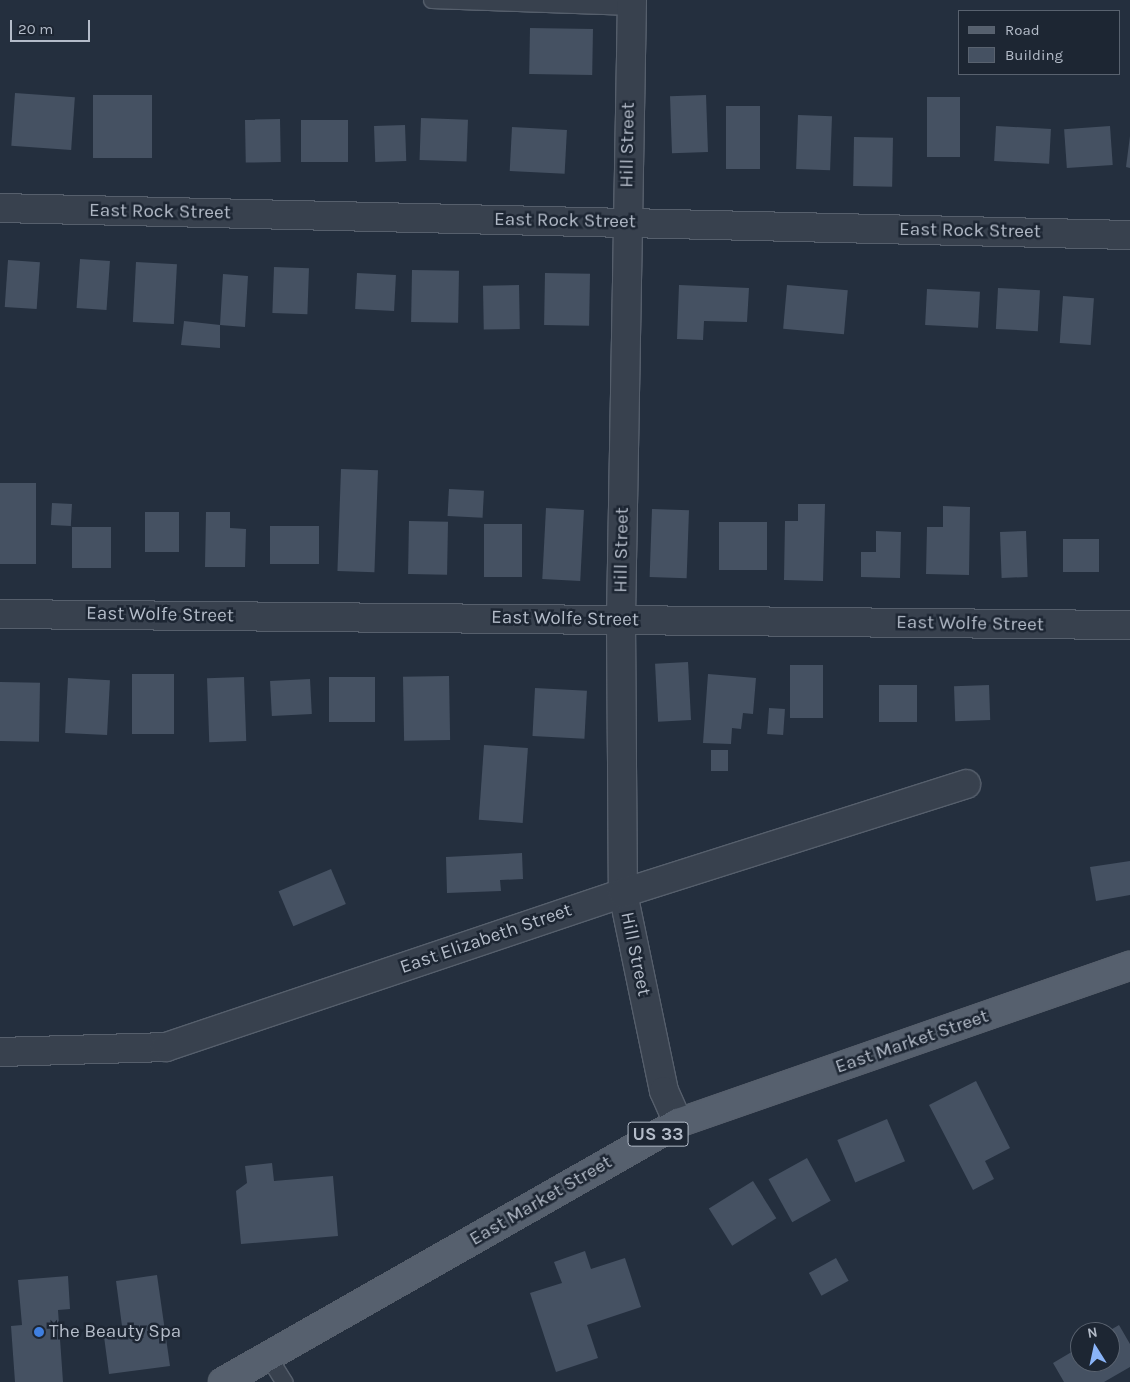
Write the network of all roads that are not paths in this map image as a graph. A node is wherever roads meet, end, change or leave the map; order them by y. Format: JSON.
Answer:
{"nodes":[{"id":1,"x":432,"y":0,"type":"edge"},
{"id":2,"x":632,"y":3,"type":"edge"},
{"id":3,"x":0,"y":208,"type":"edge"},
{"id":4,"x":627,"y":222,"type":"junction"},
{"id":5,"x":1130,"y":235,"type":"edge"},
{"id":6,"x":0,"y":614,"type":"edge"},
{"id":7,"x":621,"y":620,"type":"junction"},
{"id":8,"x":1130,"y":625,"type":"edge"},
{"id":9,"x":966,"y":784,"type":"dead end"},
{"id":10,"x":622,"y":893,"type":"junction"},
{"id":11,"x":1130,"y":966,"type":"edge"},
{"id":12,"x":0,"y":1052,"type":"edge"},
{"id":13,"x":678,"y":1123,"type":"junction"},
{"id":14,"x":268,"y":1356,"type":"junction"},
{"id":15,"x":223,"y":1382,"type":"edge"},
{"id":16,"x":284,"y":1382,"type":"edge"}],
"edges":[{"from":1,"to":2,"type":"lane"},
{"from":2,"to":4,"type":"street","name":"Hill Street"},
{"from":3,"to":4,"type":"street","name":"East Rock Street"},
{"from":4,"to":5,"type":"street","name":"East Rock Street"},
{"from":4,"to":7,"type":"street","name":"Hill Street"},
{"from":6,"to":7,"type":"street","name":"East Wolfe Street"},
{"from":7,"to":8,"type":"street","name":"East Wolfe Street"},
{"from":7,"to":10,"type":"street","name":"Hill Street"},
{"from":9,"to":10,"type":"street","name":"East Elizabeth Street"},
{"from":10,"to":12,"type":"street","name":"East Elizabeth Street"},
{"from":10,"to":13,"type":"street","name":"Hill Street"},
{"from":11,"to":13,"type":"main road","name":"East Market Street","number":"US 33"},
{"from":13,"to":14,"type":"main road","name":"East Market Street","number":"US 33"},
{"from":14,"to":15,"type":"main road","name":"East Market Street","number":"US 33"},
{"from":14,"to":16,"type":"lane"}]}
